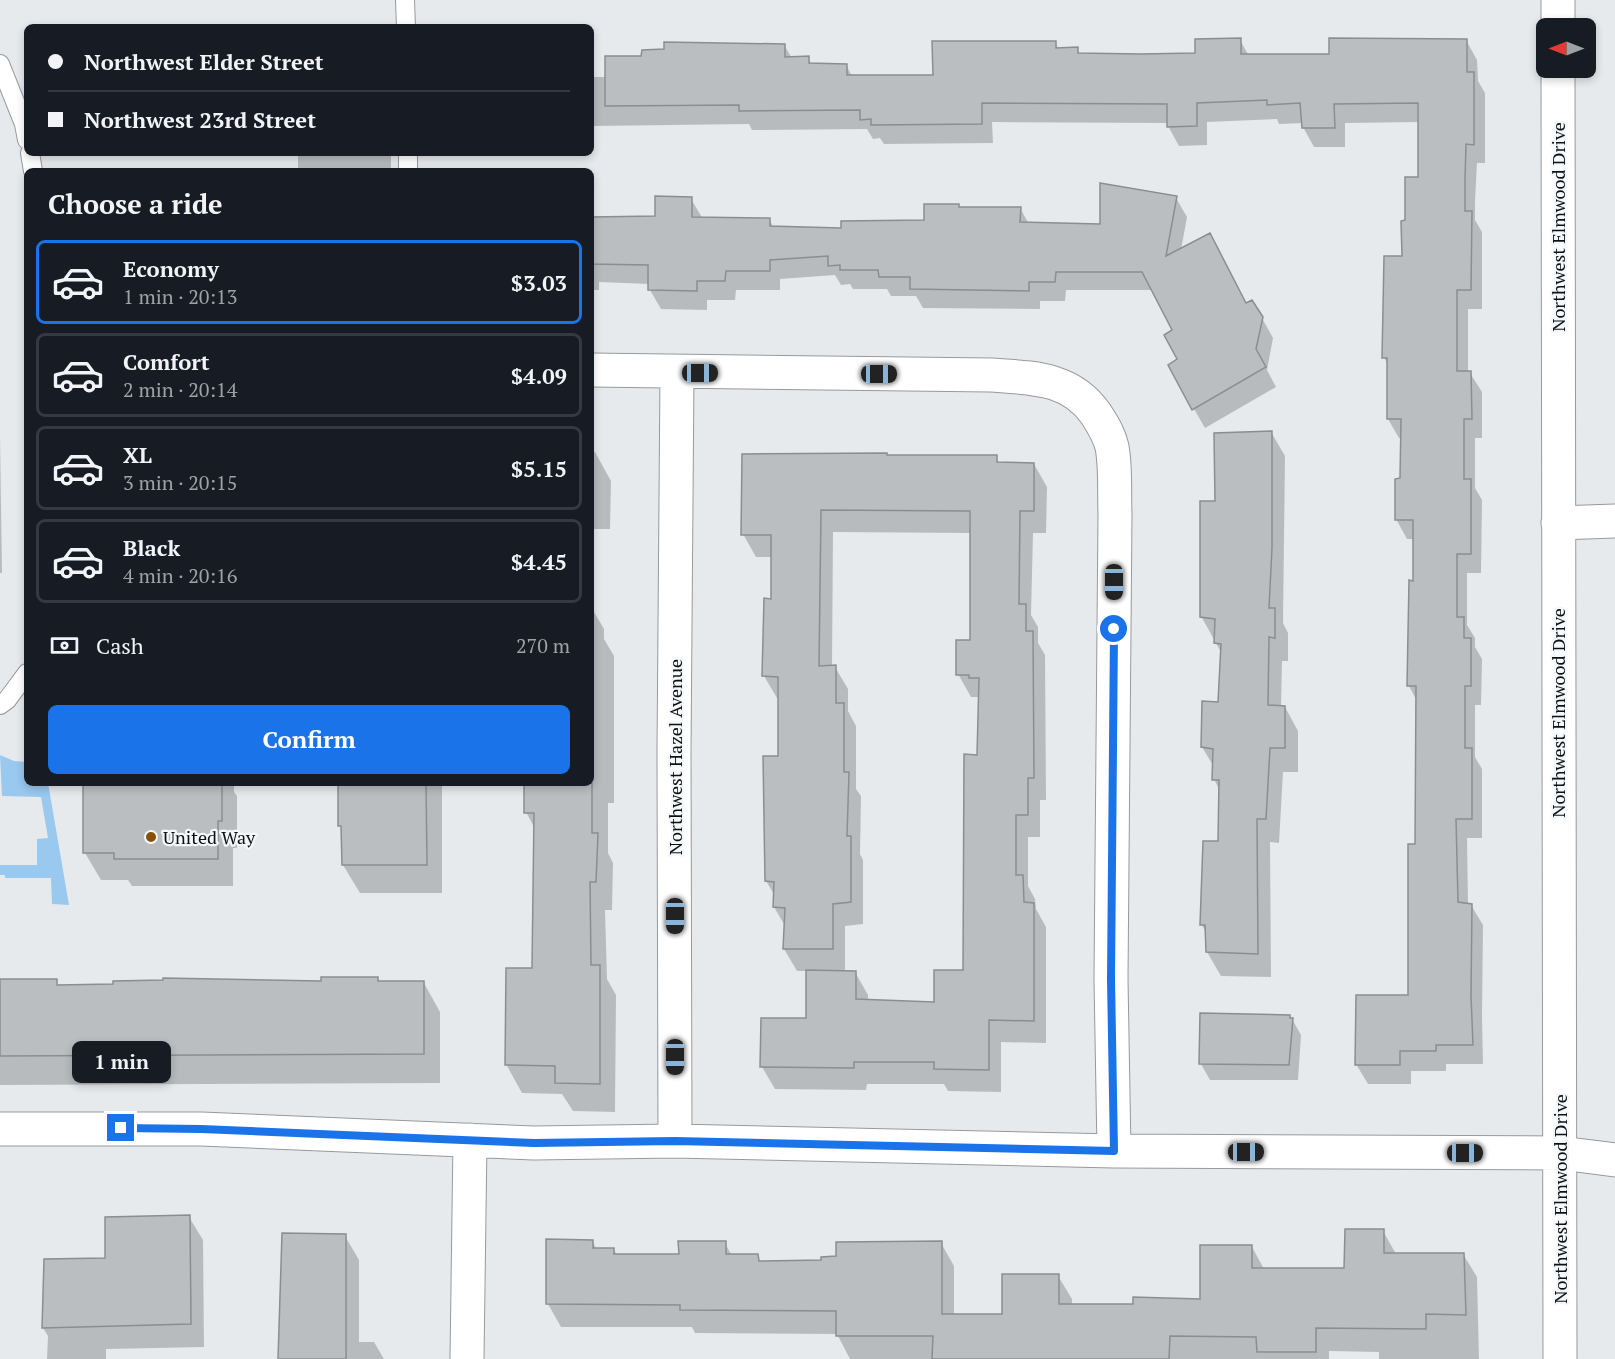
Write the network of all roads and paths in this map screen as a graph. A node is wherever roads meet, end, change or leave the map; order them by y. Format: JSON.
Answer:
{"nodes":[{"id":1,"x":405,"y":0,"type":"edge"},
{"id":2,"x":1558,"y":0,"type":"edge"},
{"id":3,"x":1558,"y":18,"type":"edge"},
{"id":4,"x":406,"y":24,"type":"edge"},
{"id":5,"x":0,"y":64,"type":"edge"},
{"id":6,"x":1558,"y":78,"type":"edge"},
{"id":7,"x":24,"y":124,"type":"edge"},
{"id":8,"x":594,"y":370,"type":"edge"},
{"id":9,"x":677,"y":373,"type":"junction"},
{"id":10,"x":1615,"y":521,"type":"edge"},
{"id":11,"x":1557,"y":523,"type":"junction"},
{"id":12,"x":24,"y":677,"type":"edge"},
{"id":13,"x":0,"y":705,"type":"edge"},
{"id":14,"x":0,"y":1129,"type":"edge"},
{"id":15,"x":470,"y":1140,"type":"junction"},
{"id":16,"x":675,"y":1141,"type":"junction"},
{"id":17,"x":1114,"y":1151,"type":"junction"},
{"id":18,"x":1561,"y":1153,"type":"junction"},
{"id":19,"x":1615,"y":1160,"type":"edge"},
{"id":20,"x":467,"y":1359,"type":"edge"},
{"id":21,"x":1560,"y":1359,"type":"edge"}],
"edges":[{"from":1,"to":4,"type":"lane"},
{"from":2,"to":3,"type":"street"},
{"from":5,"to":7,"type":"lane"},
{"from":6,"to":11,"type":"street","name":"Northwest Elmwood Drive"},
{"from":8,"to":9,"type":"street"},
{"from":9,"to":16,"type":"street","name":"Northwest Hazel Avenue"},
{"from":9,"to":17,"type":"street"},
{"from":10,"to":11,"type":"street"},
{"from":11,"to":18,"type":"street","name":"Northwest Elmwood Drive"},
{"from":12,"to":13,"type":"lane"},
{"from":14,"to":15,"type":"street"},
{"from":15,"to":16,"type":"street"},
{"from":15,"to":20,"type":"street"},
{"from":16,"to":17,"type":"street"},
{"from":17,"to":18,"type":"street"},
{"from":18,"to":19,"type":"street"},
{"from":18,"to":21,"type":"street","name":"Northwest Elmwood Drive"}]}
